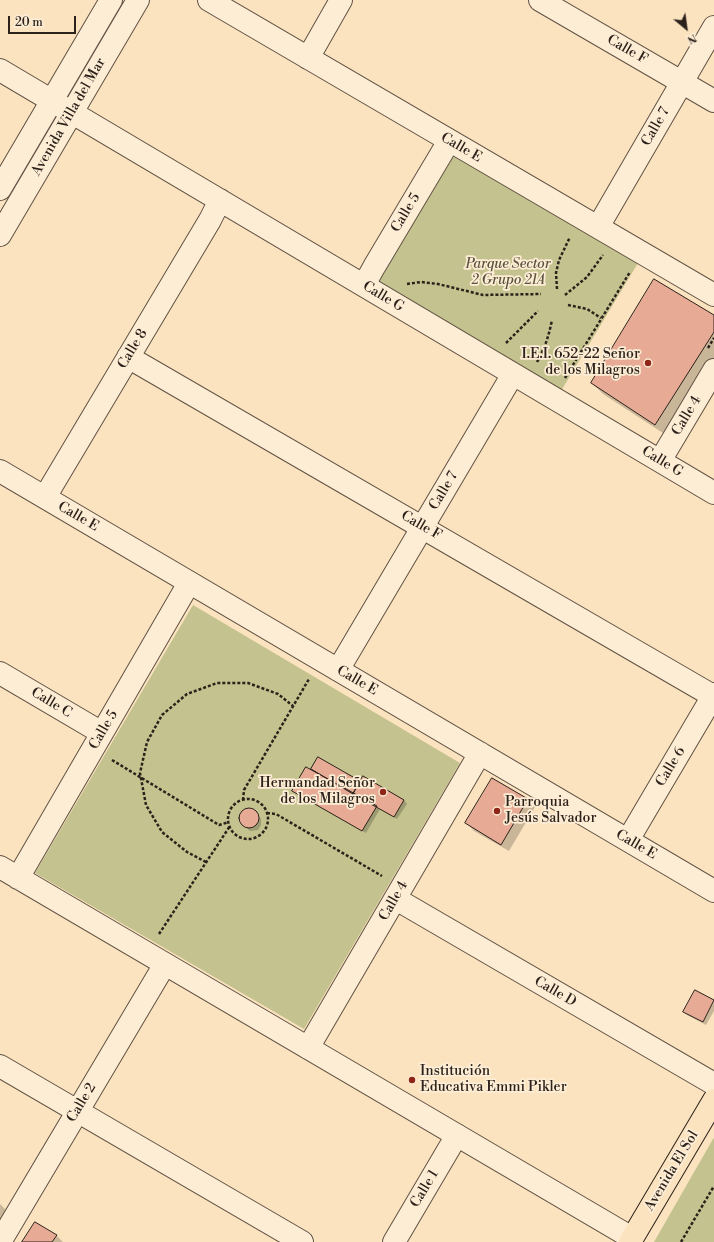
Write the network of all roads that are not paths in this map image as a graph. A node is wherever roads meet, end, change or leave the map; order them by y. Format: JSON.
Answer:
{"nodes":[{"id":1,"x":111,"y":0,"type":"edge"},
{"id":2,"x":138,"y":0,"type":"edge"},
{"id":3,"x":209,"y":0,"type":"edge"},
{"id":4,"x":341,"y":0,"type":"edge"},
{"id":5,"x":540,"y":0,"type":"edge"},
{"id":6,"x":714,"y":27,"type":"edge"},
{"id":7,"x":308,"y":58,"type":"junction"},
{"id":8,"x":0,"y":70,"type":"edge"},
{"id":9,"x":682,"y":82,"type":"junction"},
{"id":10,"x":52,"y":100,"type":"junction"},
{"id":11,"x":714,"y":101,"type":"edge"},
{"id":12,"x":72,"y":112,"type":"junction"},
{"id":13,"x":449,"y":141,"type":"junction"},
{"id":14,"x":0,"y":188,"type":"edge"},
{"id":15,"x":220,"y":200,"type":"junction"},
{"id":16,"x":598,"y":228,"type":"junction"},
{"id":17,"x":0,"y":235,"type":"edge"},
{"id":18,"x":364,"y":286,"type":"junction"},
{"id":19,"x":714,"y":295,"type":"edge"},
{"id":20,"x":128,"y":357,"type":"junction"},
{"id":21,"x":710,"y":360,"type":"edge"},
{"id":22,"x":513,"y":374,"type":"junction"},
{"id":23,"x":660,"y":461,"type":"junction"},
{"id":24,"x":0,"y":471,"type":"edge"},
{"id":25,"x":714,"y":493,"type":"edge"},
{"id":26,"x":45,"y":497,"type":"junction"},
{"id":27,"x":422,"y":527,"type":"junction"},
{"id":28,"x":189,"y":583,"type":"junction"},
{"id":29,"x":329,"y":665,"type":"junction"},
{"id":30,"x":0,"y":673,"type":"edge"},
{"id":31,"x":714,"y":695,"type":"edge"},
{"id":32,"x":98,"y":741,"type":"junction"},
{"id":33,"x":480,"y":754,"type":"junction"},
{"id":34,"x":628,"y":840,"type":"junction"},
{"id":35,"x":0,"y":867,"type":"edge"},
{"id":36,"x":18,"y":878,"type":"junction"},
{"id":37,"x":392,"y":889,"type":"junction"},
{"id":38,"x":714,"y":891,"type":"edge"},
{"id":39,"x":156,"y":959,"type":"junction"},
{"id":40,"x":308,"y":1048,"type":"junction"},
{"id":41,"x":0,"y":1066,"type":"edge"},
{"id":42,"x":714,"y":1084,"type":"edge"},
{"id":43,"x":714,"y":1100,"type":"edge"},
{"id":44,"x":78,"y":1111,"type":"junction"},
{"id":45,"x":457,"y":1135,"type":"junction"},
{"id":46,"x":631,"y":1240,"type":"edge"},
{"id":47,"x":0,"y":1242,"type":"edge"},
{"id":48,"x":302,"y":1242,"type":"edge"},
{"id":49,"x":394,"y":1242,"type":"edge"}],
"edges":[{"from":1,"to":10,"type":"street","name":"Avenida Villa del Mar"},
{"from":2,"to":12,"type":"street","name":"Avenida Villa del Mar"},
{"from":3,"to":7,"type":"street","name":"Calle E"},
{"from":4,"to":7,"type":"street"},
{"from":5,"to":9,"type":"street","name":"Calle F"},
{"from":6,"to":9,"type":"street","name":"Calle 7"},
{"from":7,"to":13,"type":"street","name":"Calle E"},
{"from":8,"to":10,"type":"street"},
{"from":9,"to":11,"type":"street","name":"Calle F"},
{"from":9,"to":16,"type":"street","name":"Calle 7"},
{"from":10,"to":12,"type":"street","name":"Calle G"},
{"from":10,"to":14,"type":"street","name":"Avenida Villa del Mar"},
{"from":12,"to":15,"type":"street","name":"Calle G"},
{"from":12,"to":17,"type":"street","name":"Avenida Villa del Mar"},
{"from":13,"to":16,"type":"street","name":"Calle E"},
{"from":13,"to":18,"type":"street","name":"Calle 5"},
{"from":15,"to":18,"type":"street","name":"Calle G"},
{"from":15,"to":20,"type":"street","name":"Calle 8"},
{"from":16,"to":19,"type":"street","name":"Calle E"},
{"from":18,"to":22,"type":"street","name":"Calle G"},
{"from":20,"to":26,"type":"street","name":"Calle 8"},
{"from":20,"to":27,"type":"street","name":"Calle F"},
{"from":21,"to":23,"type":"street","name":"Calle 4"},
{"from":22,"to":23,"type":"street","name":"Calle G"},
{"from":22,"to":27,"type":"street","name":"Calle 7"},
{"from":23,"to":25,"type":"street","name":"Calle G"},
{"from":24,"to":26,"type":"street","name":"Calle E"},
{"from":26,"to":28,"type":"street","name":"Calle E"},
{"from":27,"to":29,"type":"street","name":"Calle 7"},
{"from":27,"to":31,"type":"street","name":"Calle F"},
{"from":28,"to":29,"type":"street","name":"Calle E"},
{"from":28,"to":32,"type":"street","name":"Calle 5"},
{"from":29,"to":33,"type":"street","name":"Calle E"},
{"from":30,"to":32,"type":"street","name":"Calle C"},
{"from":31,"to":34,"type":"street","name":"Calle 6"},
{"from":32,"to":36,"type":"street","name":"Calle 5"},
{"from":33,"to":34,"type":"street","name":"Calle E"},
{"from":33,"to":37,"type":"street","name":"Calle 4"},
{"from":34,"to":38,"type":"street","name":"Calle E"},
{"from":35,"to":36,"type":"street"},
{"from":36,"to":39,"type":"street"},
{"from":37,"to":40,"type":"street","name":"Calle 4"},
{"from":37,"to":42,"type":"street","name":"Calle D"},
{"from":39,"to":40,"type":"street"},
{"from":39,"to":44,"type":"street","name":"Calle 2"},
{"from":40,"to":45,"type":"street"},
{"from":41,"to":44,"type":"street"},
{"from":43,"to":46,"type":"main road","name":"Avenida El Sol"},
{"from":44,"to":47,"type":"street","name":"Calle 2"},
{"from":44,"to":48,"type":"street"},
{"from":45,"to":46,"type":"street"},
{"from":45,"to":49,"type":"street","name":"Calle 1"}]}
